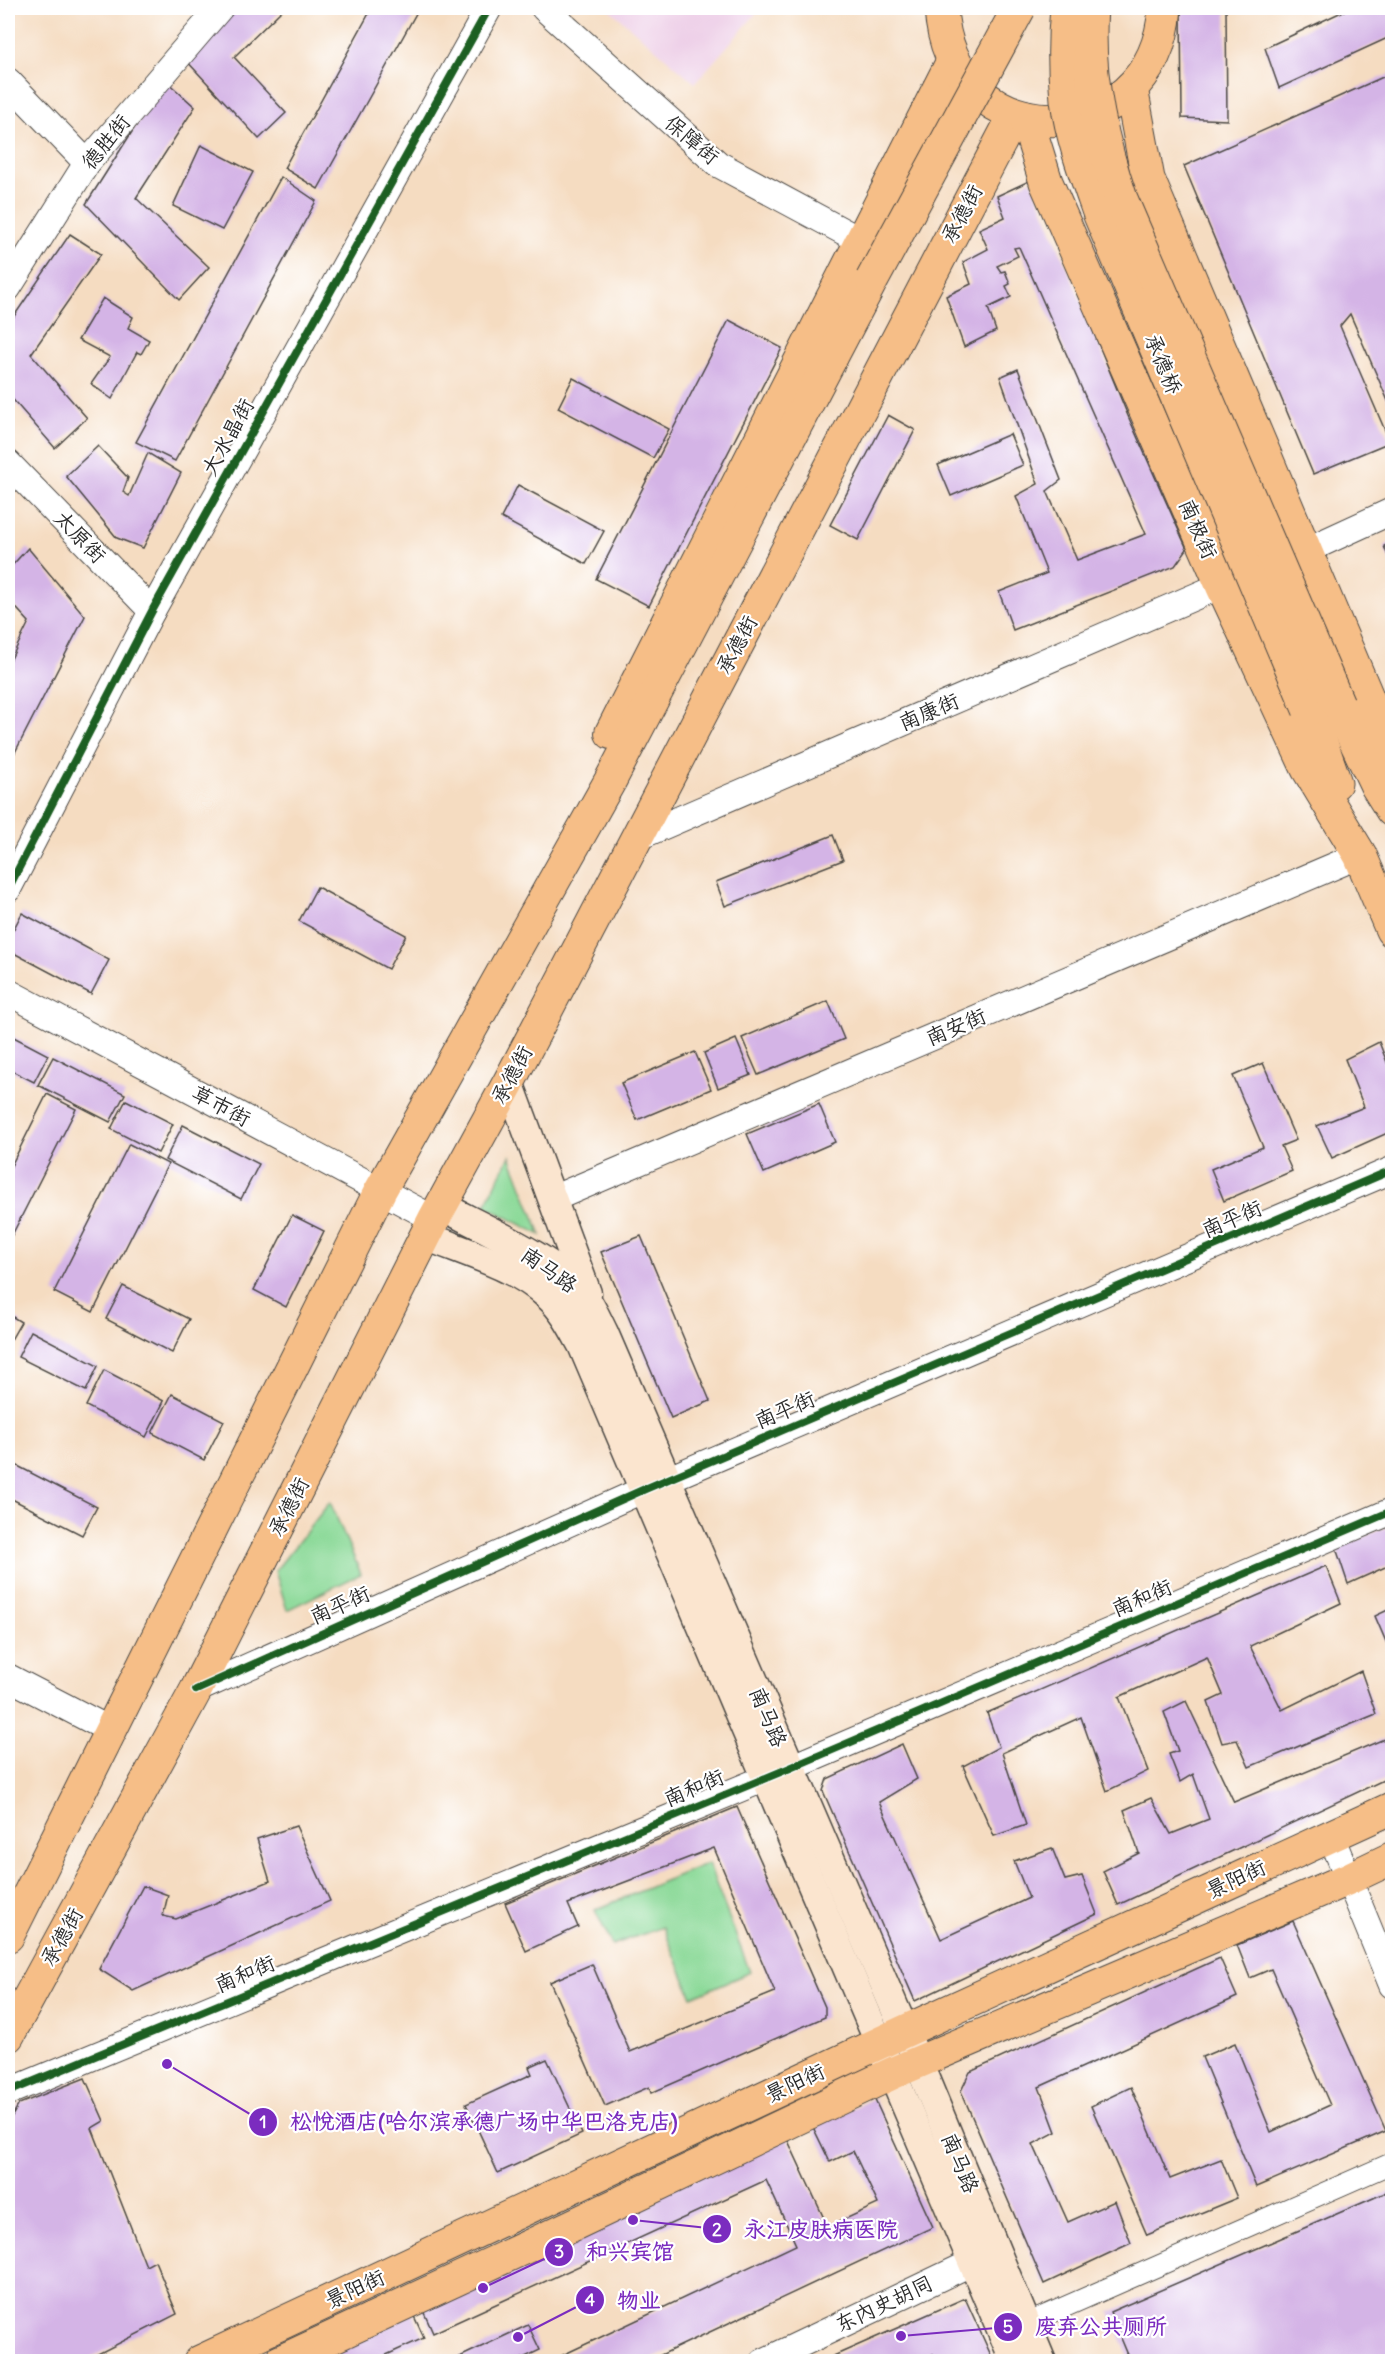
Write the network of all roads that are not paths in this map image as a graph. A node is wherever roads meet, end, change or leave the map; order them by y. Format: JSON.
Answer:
{"nodes":[{"id":1,"x":220,"y":8,"type":"edge"},
{"id":2,"x":489,"y":8,"type":"edge"},
{"id":3,"x":544,"y":8,"type":"edge"},
{"id":4,"x":941,"y":8,"type":"edge"},
{"id":5,"x":1019,"y":8,"type":"edge"},
{"id":6,"x":1067,"y":8,"type":"edge"},
{"id":7,"x":1091,"y":8,"type":"edge"},
{"id":8,"x":1165,"y":8,"type":"edge"},
{"id":9,"x":953,"y":60,"type":"junction"},
{"id":10,"x":8,"y":81,"type":"edge"},
{"id":11,"x":1131,"y":88,"type":"junction"},
{"id":12,"x":1020,"y":115,"type":"junction"},
{"id":13,"x":87,"y":163,"type":"junction"},
{"id":14,"x":863,"y":242,"type":"junction"},
{"id":15,"x":872,"y":280,"type":"joint"},
{"id":16,"x":8,"y":288,"type":"edge"},
{"id":17,"x":8,"y":463,"type":"edge"},
{"id":18,"x":1392,"y":511,"type":"edge"},
{"id":19,"x":1305,"y":551,"type":"junction"},
{"id":20,"x":1222,"y":585,"type":"junction"},
{"id":21,"x":152,"y":611,"type":"junction"},
{"id":22,"x":1324,"y":706,"type":"junction"},
{"id":23,"x":1392,"y":756,"type":"edge"},
{"id":24,"x":1392,"y":810,"type":"edge"},
{"id":25,"x":636,"y":838,"type":"junction"},
{"id":26,"x":1360,"y":855,"type":"junction"},
{"id":27,"x":8,"y":889,"type":"edge"},
{"id":28,"x":1392,"y":930,"type":"edge"},
{"id":29,"x":8,"y":992,"type":"edge"},
{"id":30,"x":480,"y":1016,"type":"junction"},
{"id":31,"x":509,"y":1082,"type":"junction"},
{"id":32,"x":1392,"y":1170,"type":"edge"},
{"id":33,"x":380,"y":1191,"type":"junction"},
{"id":34,"x":552,"y":1199,"type":"junction"},
{"id":35,"x":434,"y":1221,"type":"junction"},
{"id":36,"x":596,"y":1317,"type":"junction"},
{"id":37,"x":655,"y":1485,"type":"junction"},
{"id":38,"x":1392,"y":1511,"type":"edge"},
{"id":39,"x":8,"y":1677,"type":"edge"},
{"id":40,"x":196,"y":1690,"type":"junction"},
{"id":41,"x":112,"y":1731,"type":"junction"},
{"id":42,"x":778,"y":1772,"type":"junction"},
{"id":43,"x":1392,"y":1808,"type":"edge"},
{"id":44,"x":1332,"y":1836,"type":"junction"},
{"id":45,"x":1392,"y":1858,"type":"edge"},
{"id":46,"x":1348,"y":1879,"type":"junction"},
{"id":47,"x":8,"y":1936,"type":"edge"},
{"id":48,"x":1392,"y":1985,"type":"edge"},
{"id":49,"x":8,"y":2036,"type":"edge"},
{"id":50,"x":892,"y":2037,"type":"junction"},
{"id":51,"x":905,"y":2067,"type":"junction"},
{"id":52,"x":8,"y":2092,"type":"edge"},
{"id":53,"x":1392,"y":2163,"type":"edge"},
{"id":54,"x":973,"y":2262,"type":"junction"},
{"id":55,"x":1026,"y":2324,"type":"junction"},
{"id":56,"x":199,"y":2361,"type":"edge"},
{"id":57,"x":279,"y":2361,"type":"edge"},
{"id":58,"x":763,"y":2361,"type":"edge"},
{"id":59,"x":1015,"y":2361,"type":"edge"},
{"id":60,"x":1042,"y":2361,"type":"edge"}],
"edges":[{"from":1,"to":13,"type":"street","name":"德胜街"},
{"from":2,"to":21,"type":"street","name":"大水晶街"},
{"from":3,"to":14,"type":"street","name":"保障街"},
{"from":4,"to":9,"type":"highway"},
{"from":5,"to":15,"type":"highway","bridge":true},
{"from":6,"to":22,"type":"highway","name":"承德桥","bridge":true},
{"from":7,"to":22,"type":"highway","name":"承德桥","bridge":true},
{"from":8,"to":11,"type":"highway"},
{"from":9,"to":12,"type":"highway"},
{"from":9,"to":14,"type":"main road"},
{"from":10,"to":13,"type":"street"},
{"from":11,"to":12,"type":"highway"},
{"from":11,"to":19,"type":"highway"},
{"from":12,"to":20,"type":"highway","name":"南极街"},
{"from":12,"to":25,"type":"main road","name":"承德街"},
{"from":13,"to":16,"type":"street","name":"德胜街"},
{"from":14,"to":30,"type":"main road"},
{"from":15,"to":30,"type":"main road"},
{"from":17,"to":21,"type":"street","name":"太原街"},
{"from":18,"to":19,"type":"street"},
{"from":19,"to":23,"type":"highway"},
{"from":20,"to":25,"type":"street","name":"南康街"},
{"from":20,"to":26,"type":"highway","name":"南极街"},
{"from":21,"to":27,"type":"street","name":"大水晶街"},
{"from":22,"to":24,"type":"highway"},
{"from":22,"to":26,"type":"highway"},
{"from":25,"to":31,"type":"main road","name":"承德街"},
{"from":26,"to":28,"type":"highway","name":"南极街"},
{"from":26,"to":34,"type":"street","name":"南安街"},
{"from":29,"to":33,"type":"street","name":"草市街"},
{"from":30,"to":33,"type":"main road"},
{"from":31,"to":34,"type":"main road"},
{"from":31,"to":35,"type":"main road","name":"承德街"},
{"from":32,"to":37,"type":"street","name":"南平街"},
{"from":33,"to":35,"type":"street","name":"草市街"},
{"from":33,"to":41,"type":"main road"},
{"from":34,"to":36,"type":"main road"},
{"from":35,"to":36,"type":"main road","name":"南马路"},
{"from":35,"to":37,"type":"main road","name":"南马路"},
{"from":35,"to":40,"type":"main road","name":"承德街"},
{"from":36,"to":37,"type":"main road","name":"南马路"},
{"from":37,"to":40,"type":"street","name":"南平街"},
{"from":37,"to":42,"type":"main road","name":"南马路"},
{"from":38,"to":42,"type":"street","name":"南和街"},
{"from":39,"to":41,"type":"street"},
{"from":40,"to":49,"type":"main road","name":"承德街"},
{"from":41,"to":47,"type":"main road"},
{"from":42,"to":50,"type":"main road","name":"南马路"},
{"from":42,"to":52,"type":"street","name":"南和街"},
{"from":43,"to":44,"type":"main road","name":"景阳街"},
{"from":44,"to":46,"type":"street"},
{"from":44,"to":50,"type":"main road","name":"景阳街"},
{"from":45,"to":46,"type":"main road","name":"景阳街"},
{"from":46,"to":48,"type":"street"},
{"from":46,"to":51,"type":"main road","name":"景阳街"},
{"from":50,"to":51,"type":"main road","name":"南马路"},
{"from":50,"to":56,"type":"main road","name":"景阳街"},
{"from":51,"to":54,"type":"main road","name":"南马路"},
{"from":51,"to":55,"type":"main road","name":"南马路"},
{"from":51,"to":57,"type":"main road","name":"景阳街"},
{"from":53,"to":55,"type":"street"},
{"from":54,"to":58,"type":"street","name":"东内史胡同"},
{"from":54,"to":59,"type":"main road","name":"南马路"},
{"from":55,"to":60,"type":"main road","name":"南马路"}]}
